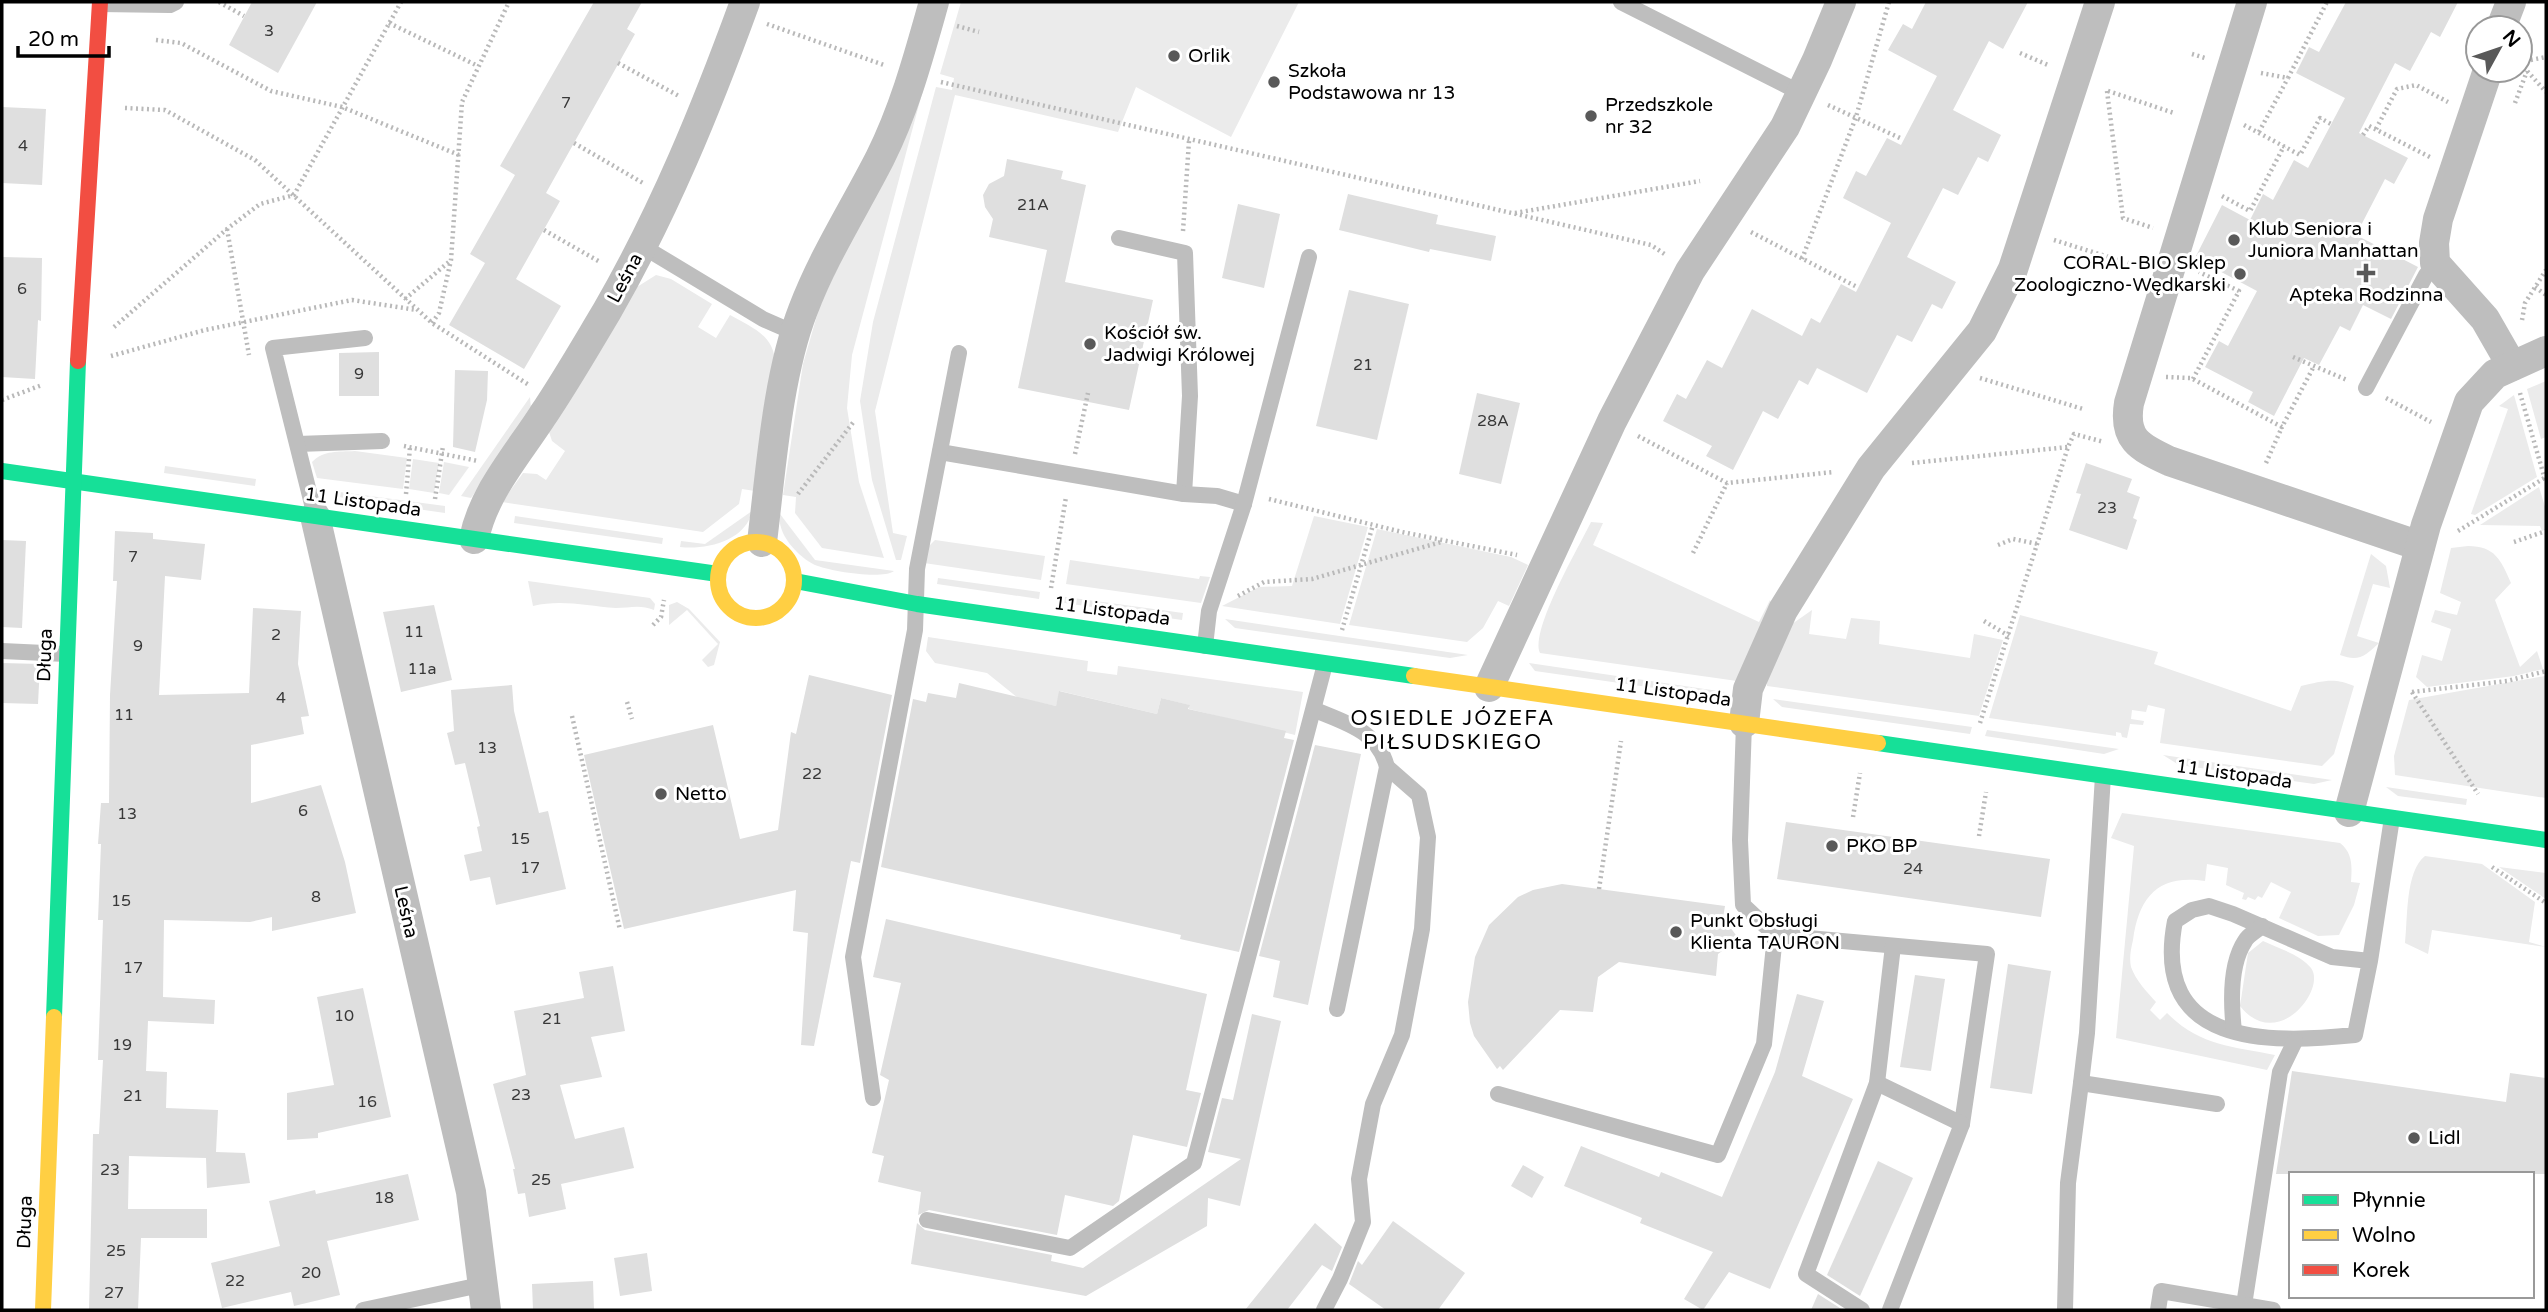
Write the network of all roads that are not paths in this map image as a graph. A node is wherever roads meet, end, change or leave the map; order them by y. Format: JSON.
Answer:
{"nodes":[{"id":1,"x":176,"y":2,"type":"edge"},
{"id":2,"x":1621,"y":2,"type":"edge"},
{"id":3,"x":1840,"y":2,"type":"edge"},
{"id":4,"x":2100,"y":2,"type":"edge"},
{"id":5,"x":2252,"y":2,"type":"edge"},
{"id":6,"x":100,"y":3,"type":"edge"},
{"id":7,"x":743,"y":6,"type":"edge"},
{"id":8,"x":941,"y":13,"type":"edge"},
{"id":9,"x":2483,"y":84,"type":"edge"},
{"id":10,"x":1803,"y":94,"type":"junction"},
{"id":11,"x":1119,"y":238,"type":"dead end"},
{"id":12,"x":642,"y":246,"type":"junction"},
{"id":13,"x":1309,"y":257,"type":"dead end"},
{"id":14,"x":2435,"y":263,"type":"junction"},
{"id":15,"x":795,"y":333,"type":"junction"},
{"id":16,"x":365,"y":338,"type":"dead end"},
{"id":17,"x":2546,"y":351,"type":"edge"},
{"id":18,"x":959,"y":353,"type":"dead end"},
{"id":19,"x":2512,"y":366,"type":"junction"},
{"id":20,"x":2366,"y":388,"type":"road end"},
{"id":21,"x":382,"y":441,"type":"road end"},
{"id":22,"x":298,"y":444,"type":"junction"},
{"id":23,"x":940,"y":452,"type":"junction"},
{"id":24,"x":2,"y":471,"type":"edge"},
{"id":25,"x":74,"y":480,"type":"junction"},
{"id":26,"x":1184,"y":494,"type":"junction"},
{"id":27,"x":1245,"y":499,"type":"junction"},
{"id":28,"x":315,"y":516,"type":"junction"},
{"id":29,"x":474,"y":539,"type":"junction"},
{"id":30,"x":762,"y":542,"type":"junction"},
{"id":31,"x":2420,"y":546,"type":"junction"},
{"id":32,"x":718,"y":574,"type":"junction"},
{"id":33,"x":795,"y":581,"type":"junction"},
{"id":34,"x":917,"y":604,"type":"junction"},
{"id":35,"x":1205,"y":646,"type":"junction"},
{"id":36,"x":2,"y":651,"type":"edge"},
{"id":37,"x":66,"y":654,"type":"junction"},
{"id":38,"x":1325,"y":664,"type":"junction"},
{"id":39,"x":1489,"y":687,"type":"junction"},
{"id":40,"x":1315,"y":710,"type":"junction"},
{"id":41,"x":1744,"y":723,"type":"junction"},
{"id":42,"x":1387,"y":767,"type":"junction"},
{"id":43,"x":2103,"y":776,"type":"junction"},
{"id":44,"x":2349,"y":812,"type":"junction"},
{"id":45,"x":2392,"y":818,"type":"junction"},
{"id":46,"x":2546,"y":840,"type":"edge"},
{"id":47,"x":2262,"y":926,"type":"junction"},
{"id":48,"x":1775,"y":935,"type":"junction"},
{"id":49,"x":1893,"y":946,"type":"junction"},
{"id":50,"x":2371,"y":961,"type":"junction"},
{"id":51,"x":1338,"y":1009,"type":"dead end"},
{"id":52,"x":2234,"y":1031,"type":"junction"},
{"id":53,"x":2295,"y":1041,"type":"junction"},
{"id":54,"x":1877,"y":1083,"type":"junction"},
{"id":55,"x":2081,"y":1083,"type":"junction"},
{"id":56,"x":1498,"y":1094,"type":"dead end"},
{"id":57,"x":873,"y":1098,"type":"dead end"},
{"id":58,"x":2217,"y":1104,"type":"dead end"},
{"id":59,"x":1962,"y":1124,"type":"junction"},
{"id":60,"x":927,"y":1220,"type":"dead end"},
{"id":61,"x":485,"y":1297,"type":"edge"},
{"id":62,"x":2244,"y":1305,"type":"junction"},
{"id":63,"x":43,"y":1310,"type":"edge"},
{"id":64,"x":363,"y":1310,"type":"edge"},
{"id":65,"x":1324,"y":1310,"type":"edge"},
{"id":66,"x":1862,"y":1310,"type":"edge"},
{"id":67,"x":1890,"y":1310,"type":"edge"},
{"id":68,"x":2065,"y":1310,"type":"edge"},
{"id":69,"x":2158,"y":1310,"type":"edge"},
{"id":70,"x":2273,"y":1310,"type":"edge"}],
"edges":[{"from":1,"to":6,"type":"lane"},
{"from":2,"to":10,"type":"lane"},
{"from":3,"to":10,"type":"street"},
{"from":4,"to":41,"type":"street"},
{"from":5,"to":31,"type":"street"},
{"from":6,"to":25,"type":"street","name":"Długa"},
{"from":7,"to":12,"type":"street","name":"Leśna"},
{"from":8,"to":15,"type":"street"},
{"from":9,"to":14,"type":"street"},
{"from":10,"to":39,"type":"street"},
{"from":11,"to":26,"type":"lane"},
{"from":12,"to":15,"type":"lane"},
{"from":12,"to":29,"type":"street","name":"Leśna"},
{"from":13,"to":27,"type":"lane"},
{"from":14,"to":19,"type":"street"},
{"from":14,"to":20,"type":"lane"},
{"from":15,"to":30,"type":"street"},
{"from":16,"to":22,"type":"lane"},
{"from":17,"to":19,"type":"street"},
{"from":18,"to":23,"type":"lane"},
{"from":19,"to":31,"type":"street"},
{"from":21,"to":22,"type":"lane"},
{"from":22,"to":28,"type":"lane"},
{"from":23,"to":26,"type":"lane"},
{"from":23,"to":34,"type":"lane"},
{"from":24,"to":25,"type":"street","name":"11 Listopada"},
{"from":25,"to":28,"type":"street","name":"11 Listopada"},
{"from":25,"to":37,"type":"street","name":"Długa"},
{"from":26,"to":27,"type":"lane"},
{"from":27,"to":35,"type":"lane"},
{"from":28,"to":29,"type":"street","name":"11 Listopada"},
{"from":28,"to":61,"type":"street","name":"Leśna"},
{"from":29,"to":32,"type":"street","name":"11 Listopada"},
{"from":30,"to":32,"type":"street"},
{"from":30,"to":33,"type":"street"},
{"from":31,"to":44,"type":"street"},
{"from":32,"to":33,"type":"street"},
{"from":33,"to":34,"type":"street","name":"11 Listopada"},
{"from":34,"to":35,"type":"street","name":"11 Listopada"},
{"from":34,"to":57,"type":"lane"},
{"from":35,"to":38,"type":"street","name":"11 Listopada"},
{"from":36,"to":37,"type":"lane"},
{"from":37,"to":63,"type":"street","name":"Długa"},
{"from":38,"to":39,"type":"street","name":"11 Listopada"},
{"from":38,"to":40,"type":"lane"},
{"from":39,"to":41,"type":"street","name":"11 Listopada"},
{"from":40,"to":42,"type":"lane"},
{"from":40,"to":60,"type":"lane"},
{"from":41,"to":43,"type":"street","name":"11 Listopada"},
{"from":41,"to":48,"type":"lane"},
{"from":42,"to":51,"type":"lane"},
{"from":42,"to":65,"type":"lane"},
{"from":43,"to":44,"type":"street","name":"11 Listopada"},
{"from":43,"to":55,"type":"lane"},
{"from":44,"to":45,"type":"street","name":"11 Listopada"},
{"from":45,"to":46,"type":"street","name":"11 Listopada"},
{"from":45,"to":50,"type":"lane"},
{"from":47,"to":50,"type":"lane"},
{"from":47,"to":52,"type":"lane"},
{"from":47,"to":52,"type":"lane"},
{"from":48,"to":49,"type":"lane"},
{"from":48,"to":56,"type":"lane"},
{"from":49,"to":54,"type":"lane"},
{"from":49,"to":59,"type":"lane"},
{"from":50,"to":53,"type":"lane"},
{"from":52,"to":53,"type":"lane"},
{"from":53,"to":62,"type":"lane"},
{"from":54,"to":59,"type":"lane"},
{"from":54,"to":66,"type":"lane"},
{"from":55,"to":58,"type":"lane"},
{"from":55,"to":68,"type":"lane"},
{"from":59,"to":67,"type":"lane"},
{"from":61,"to":64,"type":"lane"},
{"from":62,"to":69,"type":"lane"},
{"from":62,"to":70,"type":"lane"}]}
